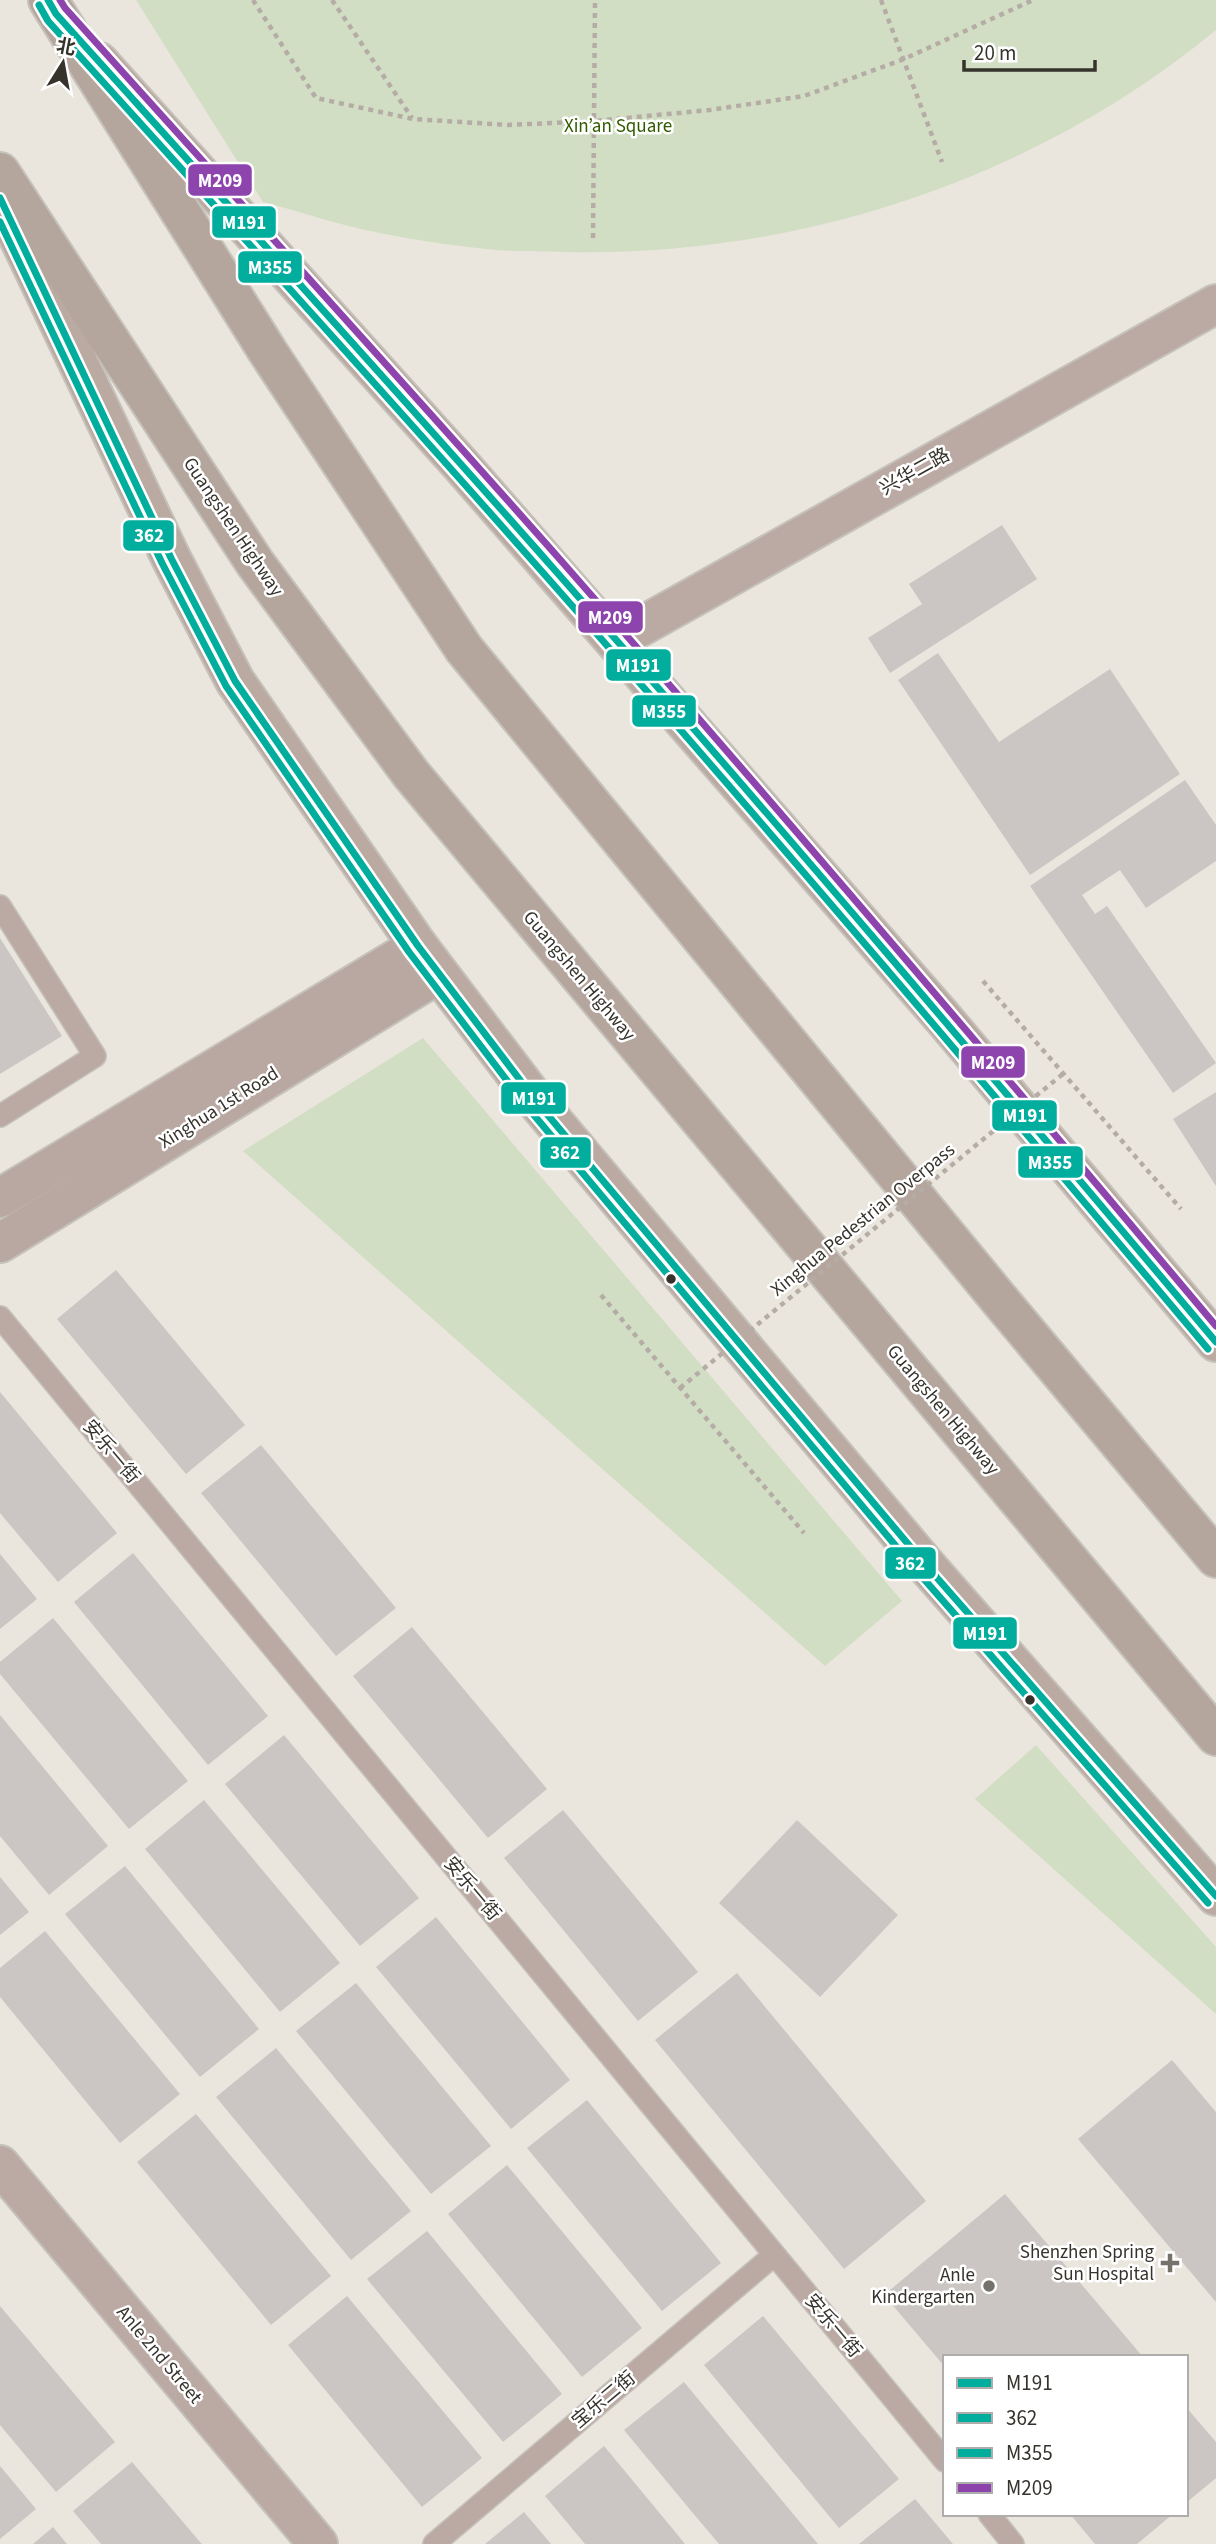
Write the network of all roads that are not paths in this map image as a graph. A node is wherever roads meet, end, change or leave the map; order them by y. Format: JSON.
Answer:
{"nodes":[{"id":1,"x":52,"y":7,"type":"edge"},
{"id":2,"x":0,"y":172,"type":"edge"},
{"id":3,"x":0,"y":198,"type":"edge"},
{"id":4,"x":1216,"y":304,"type":"edge"},
{"id":5,"x":615,"y":641,"type":"junction"},
{"id":6,"x":0,"y":906,"type":"edge"},
{"id":7,"x":428,"y":960,"type":"junction"},
{"id":8,"x":0,"y":1116,"type":"edge"},
{"id":9,"x":0,"y":1198,"type":"edge"},
{"id":10,"x":0,"y":1243,"type":"edge"},
{"id":11,"x":0,"y":1317,"type":"edge"},
{"id":12,"x":1216,"y":1342,"type":"edge"},
{"id":13,"x":1216,"y":1558,"type":"edge"},
{"id":14,"x":1216,"y":1736,"type":"edge"},
{"id":15,"x":1216,"y":1896,"type":"edge"},
{"id":16,"x":0,"y":2165,"type":"edge"},
{"id":17,"x":774,"y":2255,"type":"junction"},
{"id":18,"x":943,"y":2459,"type":"edge"},
{"id":19,"x":991,"y":2516,"type":"edge"},
{"id":20,"x":318,"y":2544,"type":"edge"},
{"id":21,"x":434,"y":2544,"type":"edge"},
{"id":22,"x":1013,"y":2544,"type":"edge"}],
"edges":[{"from":1,"to":5,"type":"main road"},
{"from":1,"to":13,"type":"highway"},
{"from":2,"to":14,"type":"highway","name":"Guangshen Highway"},
{"from":3,"to":7,"type":"main road"},
{"from":4,"to":5,"type":"street","name":"兴华二路"},
{"from":5,"to":12,"type":"main road"},
{"from":6,"to":8,"type":"lane"},
{"from":7,"to":9,"type":"street","name":"Xinghua 1st Road"},
{"from":7,"to":10,"type":"street","name":"Xinghua 1st Road"},
{"from":7,"to":15,"type":"main road"},
{"from":11,"to":17,"type":"lane","name":"安乐一街"},
{"from":16,"to":20,"type":"street","name":"Anle 2nd Street"},
{"from":17,"to":18,"type":"lane","name":"安乐一街"},
{"from":17,"to":21,"type":"lane","name":"宝乐二街"},
{"from":19,"to":22,"type":"lane"}]}
